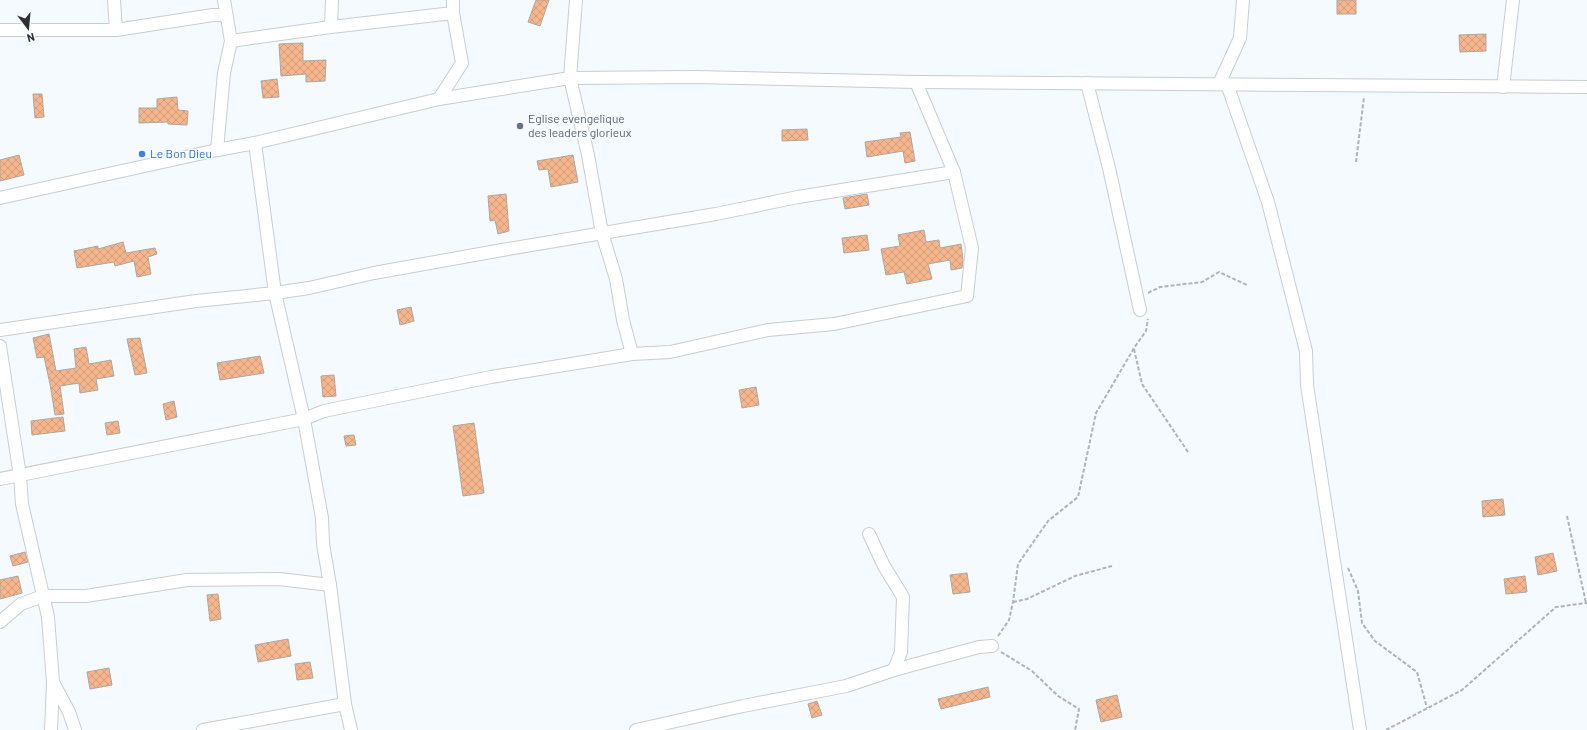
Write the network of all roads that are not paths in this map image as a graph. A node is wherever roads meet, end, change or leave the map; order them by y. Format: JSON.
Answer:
{"nodes":[{"id":1,"x":114,"y":0,"type":"edge"},
{"id":2,"x":224,"y":0,"type":"edge"},
{"id":3,"x":332,"y":0,"type":"edge"},
{"id":4,"x":452,"y":0,"type":"edge"},
{"id":5,"x":576,"y":0,"type":"edge"},
{"id":6,"x":1243,"y":0,"type":"edge"},
{"id":7,"x":1513,"y":0,"type":"edge"},
{"id":8,"x":453,"y":13,"type":"junction"},
{"id":9,"x":226,"y":15,"type":"junction"},
{"id":10,"x":331,"y":27,"type":"junction"},
{"id":11,"x":0,"y":30,"type":"edge"},
{"id":12,"x":116,"y":30,"type":"junction"},
{"id":13,"x":232,"y":41,"type":"junction"},
{"id":14,"x":570,"y":78,"type":"junction"},
{"id":15,"x":916,"y":82,"type":"junction"},
{"id":16,"x":1087,"y":83,"type":"junction"},
{"id":17,"x":1223,"y":84,"type":"junction"},
{"id":18,"x":1503,"y":87,"type":"junction"},
{"id":19,"x":1587,"y":87,"type":"edge"},
{"id":20,"x":439,"y":98,"type":"junction"},
{"id":21,"x":255,"y":143,"type":"junction"},
{"id":22,"x":217,"y":150,"type":"junction"},
{"id":23,"x":954,"y":172,"type":"junction"},
{"id":24,"x":0,"y":198,"type":"edge"},
{"id":25,"x":602,"y":234,"type":"junction"},
{"id":26,"x":275,"y":293,"type":"junction"},
{"id":27,"x":1140,"y":310,"type":"road end"},
{"id":28,"x":0,"y":330,"type":"edge"},
{"id":29,"x":0,"y":346,"type":"edge"},
{"id":30,"x":632,"y":354,"type":"junction"},
{"id":31,"x":304,"y":419,"type":"junction"},
{"id":32,"x":20,"y":476,"type":"junction"},
{"id":33,"x":0,"y":479,"type":"edge"},
{"id":34,"x":869,"y":534,"type":"dead end"},
{"id":35,"x":330,"y":585,"type":"junction"},
{"id":36,"x":43,"y":596,"type":"junction"},
{"id":37,"x":0,"y":622,"type":"edge"},
{"id":38,"x":992,"y":646,"type":"road end"},
{"id":39,"x":894,"y":670,"type":"junction"},
{"id":40,"x":53,"y":682,"type":"junction"},
{"id":41,"x":345,"y":704,"type":"junction"},
{"id":42,"x":667,"y":727,"type":"edge"},
{"id":43,"x":51,"y":730,"type":"edge"},
{"id":44,"x":76,"y":730,"type":"edge"},
{"id":45,"x":203,"y":730,"type":"edge"},
{"id":46,"x":351,"y":730,"type":"edge"},
{"id":47,"x":636,"y":730,"type":"edge"},
{"id":48,"x":1360,"y":730,"type":"edge"}],
"edges":[{"from":1,"to":12,"type":"street"},
{"from":2,"to":9,"type":"street"},
{"from":3,"to":10,"type":"street"},
{"from":4,"to":8,"type":"street"},
{"from":5,"to":14,"type":"street"},
{"from":6,"to":17,"type":"street"},
{"from":7,"to":18,"type":"street"},
{"from":8,"to":10,"type":"street"},
{"from":8,"to":20,"type":"street"},
{"from":9,"to":12,"type":"street"},
{"from":9,"to":13,"type":"street"},
{"from":10,"to":13,"type":"street"},
{"from":11,"to":12,"type":"street"},
{"from":13,"to":22,"type":"street"},
{"from":14,"to":15,"type":"street"},
{"from":14,"to":20,"type":"street"},
{"from":14,"to":25,"type":"street"},
{"from":15,"to":16,"type":"street"},
{"from":15,"to":23,"type":"street"},
{"from":16,"to":17,"type":"street"},
{"from":16,"to":27,"type":"street"},
{"from":17,"to":18,"type":"street"},
{"from":17,"to":48,"type":"street"},
{"from":18,"to":19,"type":"street"},
{"from":20,"to":21,"type":"street"},
{"from":21,"to":22,"type":"street"},
{"from":21,"to":26,"type":"street"},
{"from":22,"to":24,"type":"street"},
{"from":23,"to":25,"type":"street"},
{"from":23,"to":30,"type":"street"},
{"from":25,"to":26,"type":"street"},
{"from":25,"to":30,"type":"street"},
{"from":26,"to":28,"type":"street"},
{"from":26,"to":31,"type":"street"},
{"from":29,"to":32,"type":"street"},
{"from":30,"to":31,"type":"street"},
{"from":31,"to":32,"type":"street"},
{"from":31,"to":35,"type":"street"},
{"from":32,"to":33,"type":"street"},
{"from":32,"to":36,"type":"street"},
{"from":34,"to":39,"type":"street"},
{"from":35,"to":36,"type":"street"},
{"from":35,"to":41,"type":"street"},
{"from":36,"to":37,"type":"street"},
{"from":36,"to":40,"type":"street"},
{"from":38,"to":39,"type":"street"},
{"from":39,"to":42,"type":"street"},
{"from":40,"to":43,"type":"street"},
{"from":40,"to":44,"type":"street"},
{"from":41,"to":45,"type":"street"},
{"from":41,"to":46,"type":"street"},
{"from":42,"to":47,"type":"street"}]}
